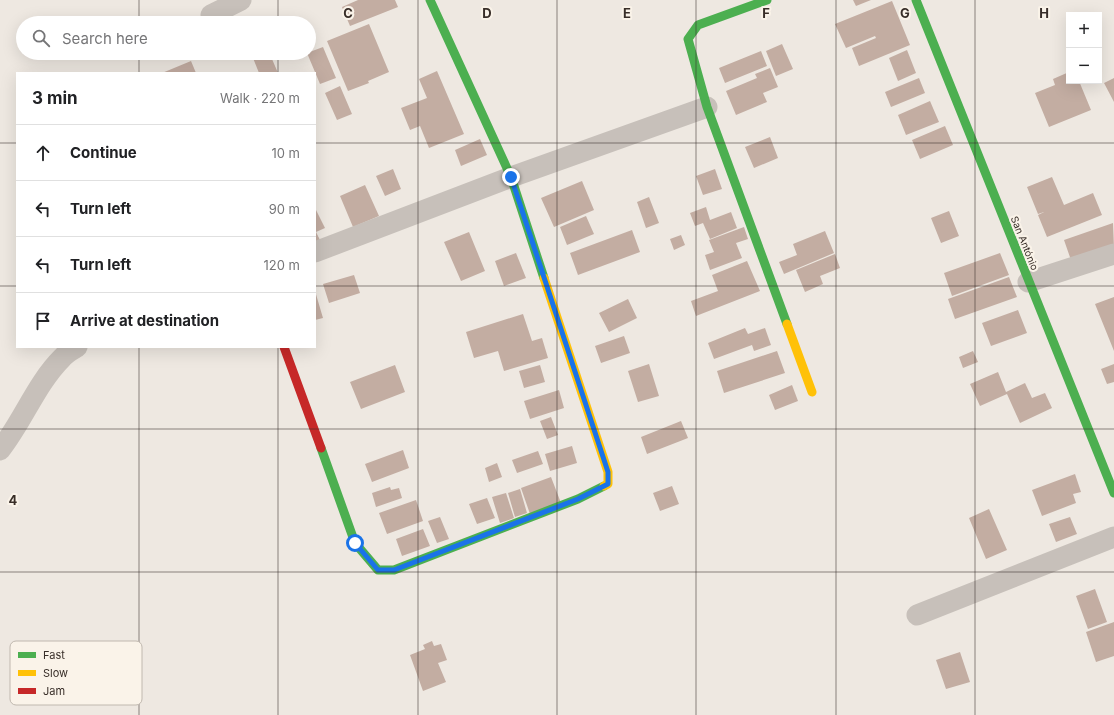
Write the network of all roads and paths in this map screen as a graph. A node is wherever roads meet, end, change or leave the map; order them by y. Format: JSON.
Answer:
{"nodes":[{"id":1,"x":241,"y":0,"type":"edge"},
{"id":2,"x":430,"y":0,"type":"edge"},
{"id":3,"x":767,"y":0,"type":"edge"},
{"id":4,"x":916,"y":0,"type":"edge"},
{"id":5,"x":211,"y":15,"type":"dead end"},
{"id":6,"x":707,"y":108,"type":"junction"},
{"id":7,"x":511,"y":177,"type":"junction"},
{"id":8,"x":316,"y":252,"type":"edge"},
{"id":9,"x":1114,"y":254,"type":"edge"},
{"id":10,"x":1028,"y":282,"type":"junction"},
{"id":11,"x":76,"y":348,"type":"edge"},
{"id":12,"x":284,"y":348,"type":"edge"},
{"id":13,"x":812,"y":392,"type":"dead end"},
{"id":14,"x":0,"y":450,"type":"edge"},
{"id":15,"x":1114,"y":493,"type":"edge"},
{"id":16,"x":1114,"y":537,"type":"edge"},
{"id":17,"x":917,"y":615,"type":"dead end"}],
"edges":[{"from":1,"to":5,"type":"street"},
{"from":2,"to":7,"type":"street"},
{"from":3,"to":6,"type":"street"},
{"from":4,"to":10,"type":"street","name":"San António"},
{"from":6,"to":7,"type":"street"},
{"from":6,"to":13,"type":"street"},
{"from":7,"to":8,"type":"street"},
{"from":7,"to":12,"type":"street"},
{"from":9,"to":10,"type":"street"},
{"from":10,"to":15,"type":"street","name":"San António"},
{"from":11,"to":14,"type":"street"},
{"from":16,"to":17,"type":"street"}]}
